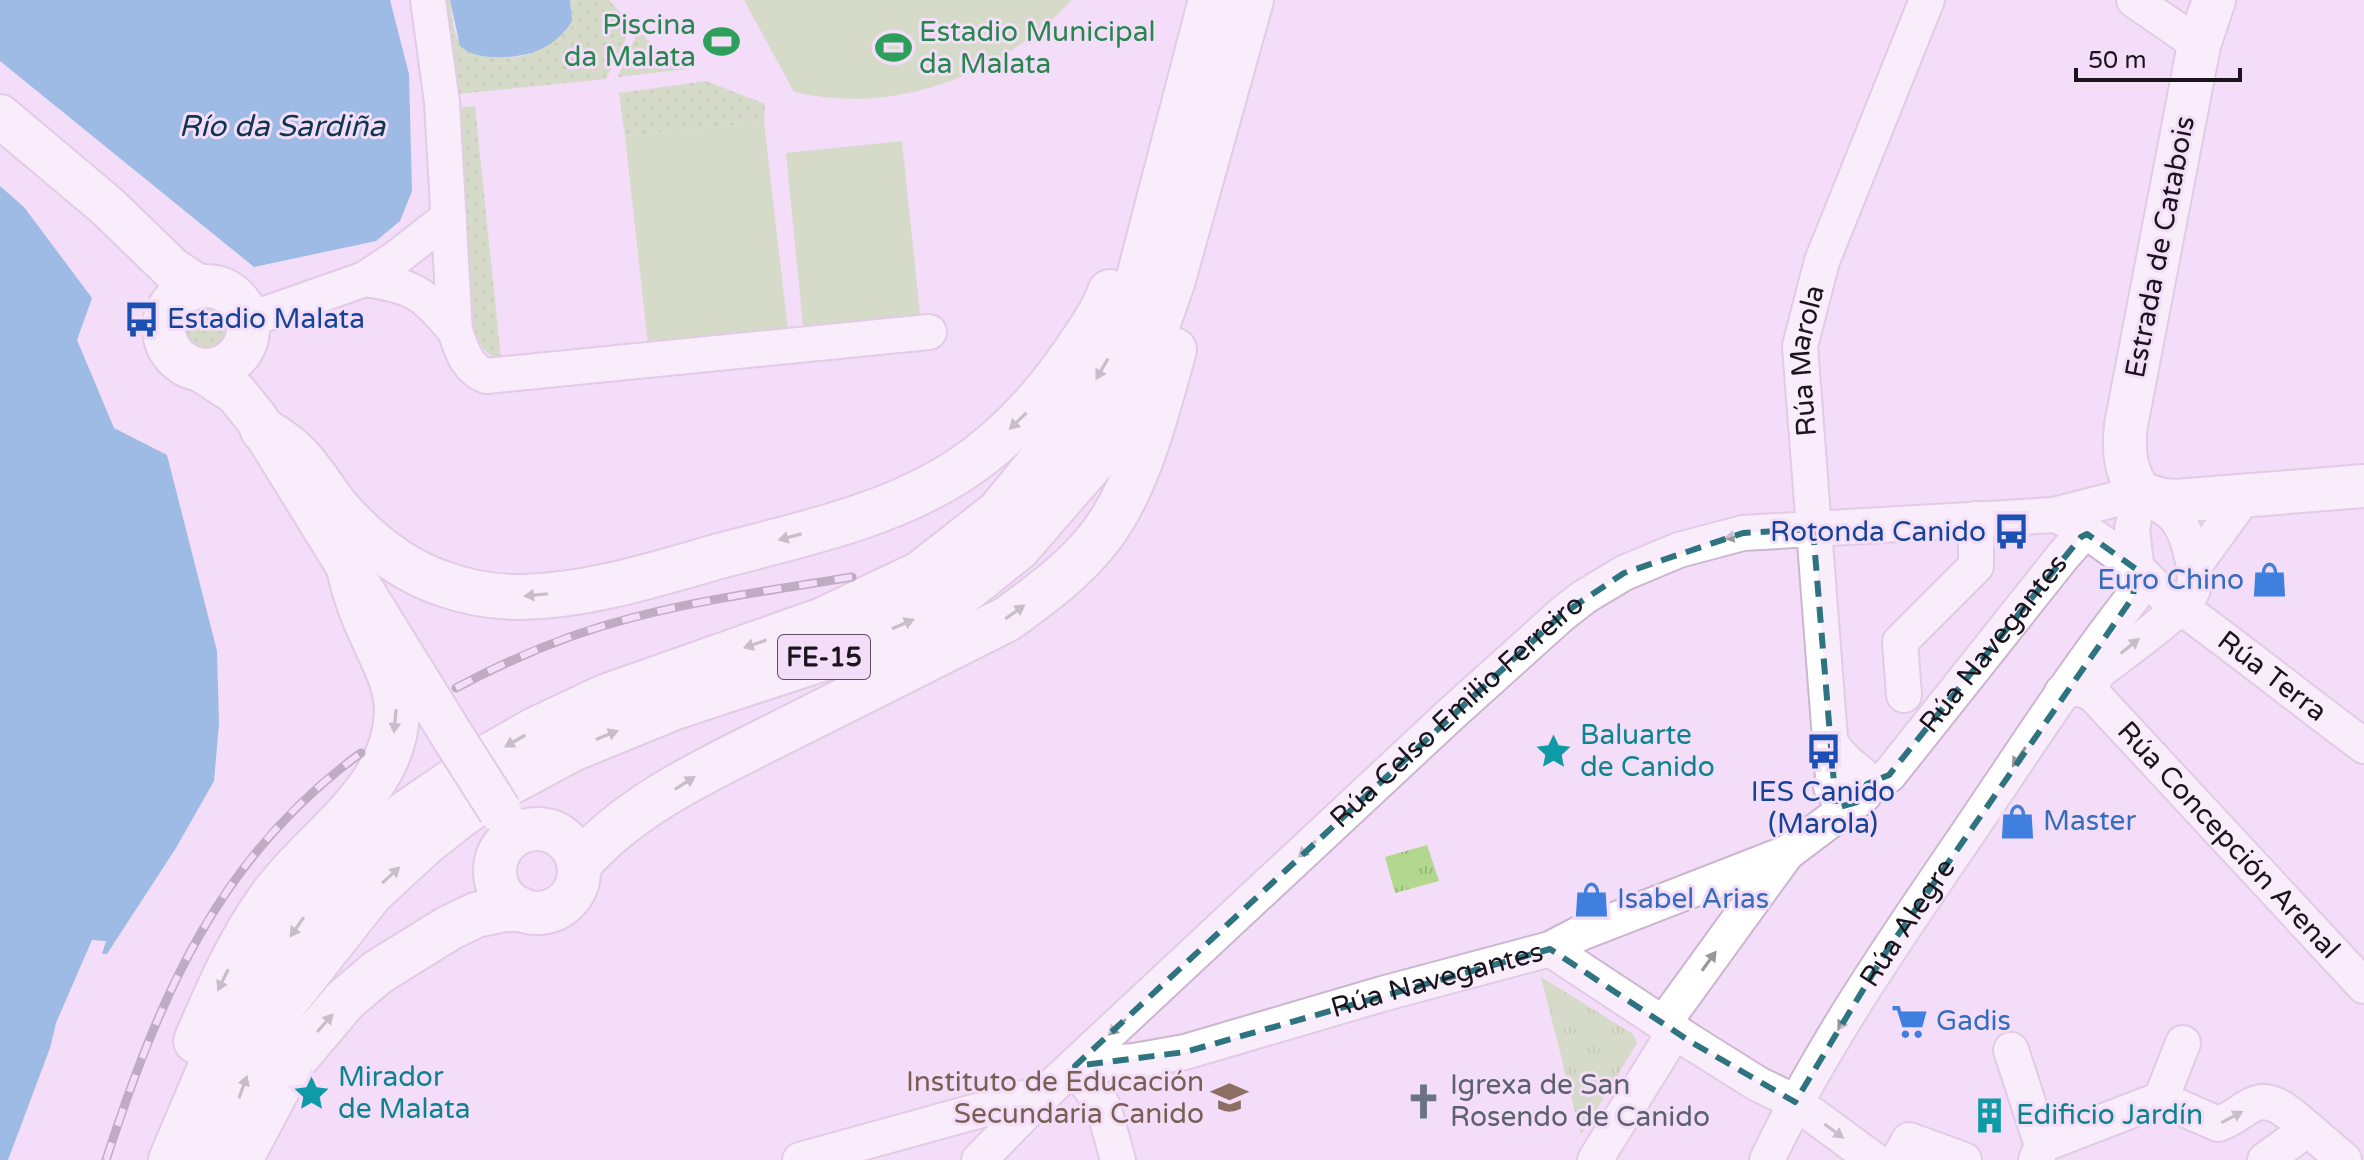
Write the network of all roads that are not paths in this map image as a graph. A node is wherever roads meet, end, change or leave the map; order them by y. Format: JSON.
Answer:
{"nodes":[{"id":1,"x":428,"y":0,"type":"edge"},
{"id":2,"x":1211,"y":0,"type":"edge"},
{"id":3,"x":1251,"y":0,"type":"edge"},
{"id":4,"x":1927,"y":0,"type":"edge"},
{"id":5,"x":2134,"y":0,"type":"edge"},
{"id":6,"x":2214,"y":0,"type":"edge"},
{"id":7,"x":2199,"y":45,"type":"junction"},
{"id":8,"x":1226,"y":88,"type":"junction"},
{"id":9,"x":1182,"y":108,"type":"junction"},
{"id":10,"x":0,"y":116,"type":"edge"},
{"id":11,"x":449,"y":217,"type":"junction"},
{"id":12,"x":151,"y":251,"type":"junction"},
{"id":13,"x":450,"y":259,"type":"junction"},
{"id":14,"x":365,"y":279,"type":"junction"},
{"id":15,"x":198,"y":286,"type":"junction"},
{"id":16,"x":165,"y":317,"type":"junction"},
{"id":17,"x":455,"y":331,"type":"junction"},
{"id":18,"x":929,"y":332,"type":"dead end"},
{"id":19,"x":247,"y":333,"type":"junction"},
{"id":20,"x":202,"y":371,"type":"junction"},
{"id":21,"x":260,"y":424,"type":"junction"},
{"id":22,"x":2364,"y":486,"type":"edge"},
{"id":23,"x":2140,"y":493,"type":"junction"},
{"id":24,"x":2244,"y":497,"type":"junction"},
{"id":25,"x":2054,"y":515,"type":"junction"},
{"id":26,"x":1976,"y":519,"type":"junction"},
{"id":27,"x":1813,"y":529,"type":"junction"},
{"id":28,"x":2087,"y":534,"type":"junction"},
{"id":29,"x":2194,"y":566,"type":"junction"},
{"id":30,"x":349,"y":568,"type":"junction"},
{"id":31,"x":2136,"y":569,"type":"junction"},
{"id":32,"x":2182,"y":606,"type":"junction"},
{"id":33,"x":2078,"y":693,"type":"junction"},
{"id":34,"x":1904,"y":695,"type":"dead end"},
{"id":35,"x":2364,"y":746,"type":"edge"},
{"id":36,"x":1847,"y":785,"type":"junction"},
{"id":37,"x":508,"y":823,"type":"junction"},
{"id":38,"x":1796,"y":846,"type":"junction"},
{"id":39,"x":579,"y":864,"type":"junction"},
{"id":40,"x":519,"y":909,"type":"junction"},
{"id":41,"x":1550,"y":949,"type":"junction"},
{"id":42,"x":2364,"y":986,"type":"edge"},
{"id":43,"x":1676,"y":1032,"type":"junction"},
{"id":44,"x":2183,"y":1043,"type":"dead end"},
{"id":45,"x":2011,"y":1050,"type":"dead end"},
{"id":46,"x":1075,"y":1066,"type":"junction"},
{"id":47,"x":1046,"y":1092,"type":"junction"},
{"id":48,"x":2161,"y":1099,"type":"junction"},
{"id":49,"x":1795,"y":1102,"type":"junction"},
{"id":50,"x":2308,"y":1129,"type":"junction"},
{"id":51,"x":2039,"y":1152,"type":"edge"},
{"id":52,"x":150,"y":1160,"type":"edge"},
{"id":53,"x":171,"y":1160,"type":"edge"},
{"id":54,"x":216,"y":1160,"type":"edge"},
{"id":55,"x":240,"y":1160,"type":"edge"},
{"id":56,"x":800,"y":1160,"type":"edge"},
{"id":57,"x":979,"y":1160,"type":"edge"},
{"id":58,"x":1118,"y":1160,"type":"edge"},
{"id":59,"x":1595,"y":1160,"type":"edge"},
{"id":60,"x":1619,"y":1160,"type":"edge"},
{"id":61,"x":1767,"y":1160,"type":"edge"},
{"id":62,"x":1874,"y":1160,"type":"edge"},
{"id":63,"x":1898,"y":1160,"type":"edge"},
{"id":64,"x":1964,"y":1160,"type":"edge"},
{"id":65,"x":2265,"y":1160,"type":"edge"},
{"id":66,"x":2344,"y":1160,"type":"edge"}],
"edges":[{"from":1,"to":11,"type":"street"},
{"from":2,"to":9,"type":"highway","number":"FE-15"},
{"from":3,"to":8,"type":"highway","number":"FE-15"},
{"from":4,"to":27,"type":"street","name":"Rúa Marola"},
{"from":5,"to":7,"type":"street"},
{"from":6,"to":7,"type":"main road","name":"Estrada de Catabois"},
{"from":7,"to":23,"type":"main road","name":"Estrada de Catabois"},
{"from":39,"to":8,"type":"highway","one_way":true},
{"from":54,"to":8,"type":"highway","number":"FE-15","one_way":true},
{"from":9,"to":21,"type":"highway","one_way":true},
{"from":9,"to":53,"type":"highway","number":"FE-15","one_way":true},
{"from":10,"to":12,"type":"main road"},
{"from":11,"to":13,"type":"street"},
{"from":11,"to":14,"type":"street"},
{"from":12,"to":15,"type":"main road"},
{"from":12,"to":16,"type":"main road"},
{"from":13,"to":14,"type":"street"},
{"from":13,"to":17,"type":"street"},
{"from":14,"to":17,"type":"street"},
{"from":14,"to":19,"type":"street"},
{"from":15,"to":16,"type":"main road"},
{"from":15,"to":19,"type":"main road"},
{"from":16,"to":20,"type":"main road"},
{"from":17,"to":18,"type":"street"},
{"from":19,"to":20,"type":"main road"},
{"from":19,"to":21,"type":"main road"},
{"from":20,"to":21,"type":"main road"},
{"from":21,"to":30,"type":"main road"},
{"from":22,"to":24,"type":"main road"},
{"from":23,"to":24,"type":"main road"},
{"from":23,"to":25,"type":"street","name":"Rúa Celso Emilio Ferreiro"},
{"from":23,"to":29,"type":"street"},
{"from":23,"to":31,"type":"street"},
{"from":24,"to":29,"type":"street"},
{"from":25,"to":26,"type":"street","name":"Rúa Celso Emilio Ferreiro"},
{"from":25,"to":28,"type":"street"},
{"from":26,"to":27,"type":"street","name":"Rúa Celso Emilio Ferreiro"},
{"from":26,"to":34,"type":"street"},
{"from":27,"to":36,"type":"street","name":"Rúa Marola"},
{"from":27,"to":46,"type":"street","name":"Rúa Celso Emilio Ferreiro","one_way":true},
{"from":28,"to":31,"type":"street"},
{"from":28,"to":36,"type":"street","name":"Rúa Navegantes"},
{"from":29,"to":32,"type":"street"},
{"from":30,"to":37,"type":"main road","bridge":true},
{"from":30,"to":52,"type":"highway","one_way":true},
{"from":31,"to":32,"type":"street","name":"Rúa Terra"},
{"from":31,"to":33,"type":"street","name":"Rúa Alegre"},
{"from":33,"to":32,"type":"street","one_way":true},
{"from":32,"to":35,"type":"street","name":"Rúa Terra"},
{"from":33,"to":42,"type":"street","name":"Rúa Concepción Arenal"},
{"from":33,"to":49,"type":"street","name":"Rúa Alegre","one_way":true},
{"from":36,"to":38,"type":"street","name":"Rúa Navegantes"},
{"from":37,"to":39,"type":"main road"},
{"from":37,"to":40,"type":"main road"},
{"from":38,"to":41,"type":"street","name":"Rúa Navegantes"},
{"from":43,"to":38,"type":"street","name":"Rúa Navegantes","one_way":true},
{"from":39,"to":40,"type":"main road"},
{"from":55,"to":40,"type":"highway","one_way":true},
{"from":41,"to":43,"type":"street"},
{"from":41,"to":46,"type":"street","name":"Rúa Navegantes"},
{"from":43,"to":49,"type":"street"},
{"from":43,"to":59,"type":"street"},
{"from":43,"to":60,"type":"street"},
{"from":44,"to":48,"type":"street"},
{"from":45,"to":51,"type":"street"},
{"from":46,"to":47,"type":"street","name":"Rúa Celso Emilio Ferreiro"},
{"from":46,"to":58,"type":"street"},
{"from":47,"to":56,"type":"street"},
{"from":47,"to":57,"type":"street","name":"Rúa Celso Emilio Ferreiro"},
{"from":48,"to":50,"type":"street","one_way":true},
{"from":48,"to":51,"type":"street"},
{"from":49,"to":61,"type":"street","name":"Rúa Alegre"},
{"from":49,"to":62,"type":"street","one_way":true},
{"from":50,"to":65,"type":"street"},
{"from":50,"to":66,"type":"street"},
{"from":63,"to":64,"type":"street"}]}
